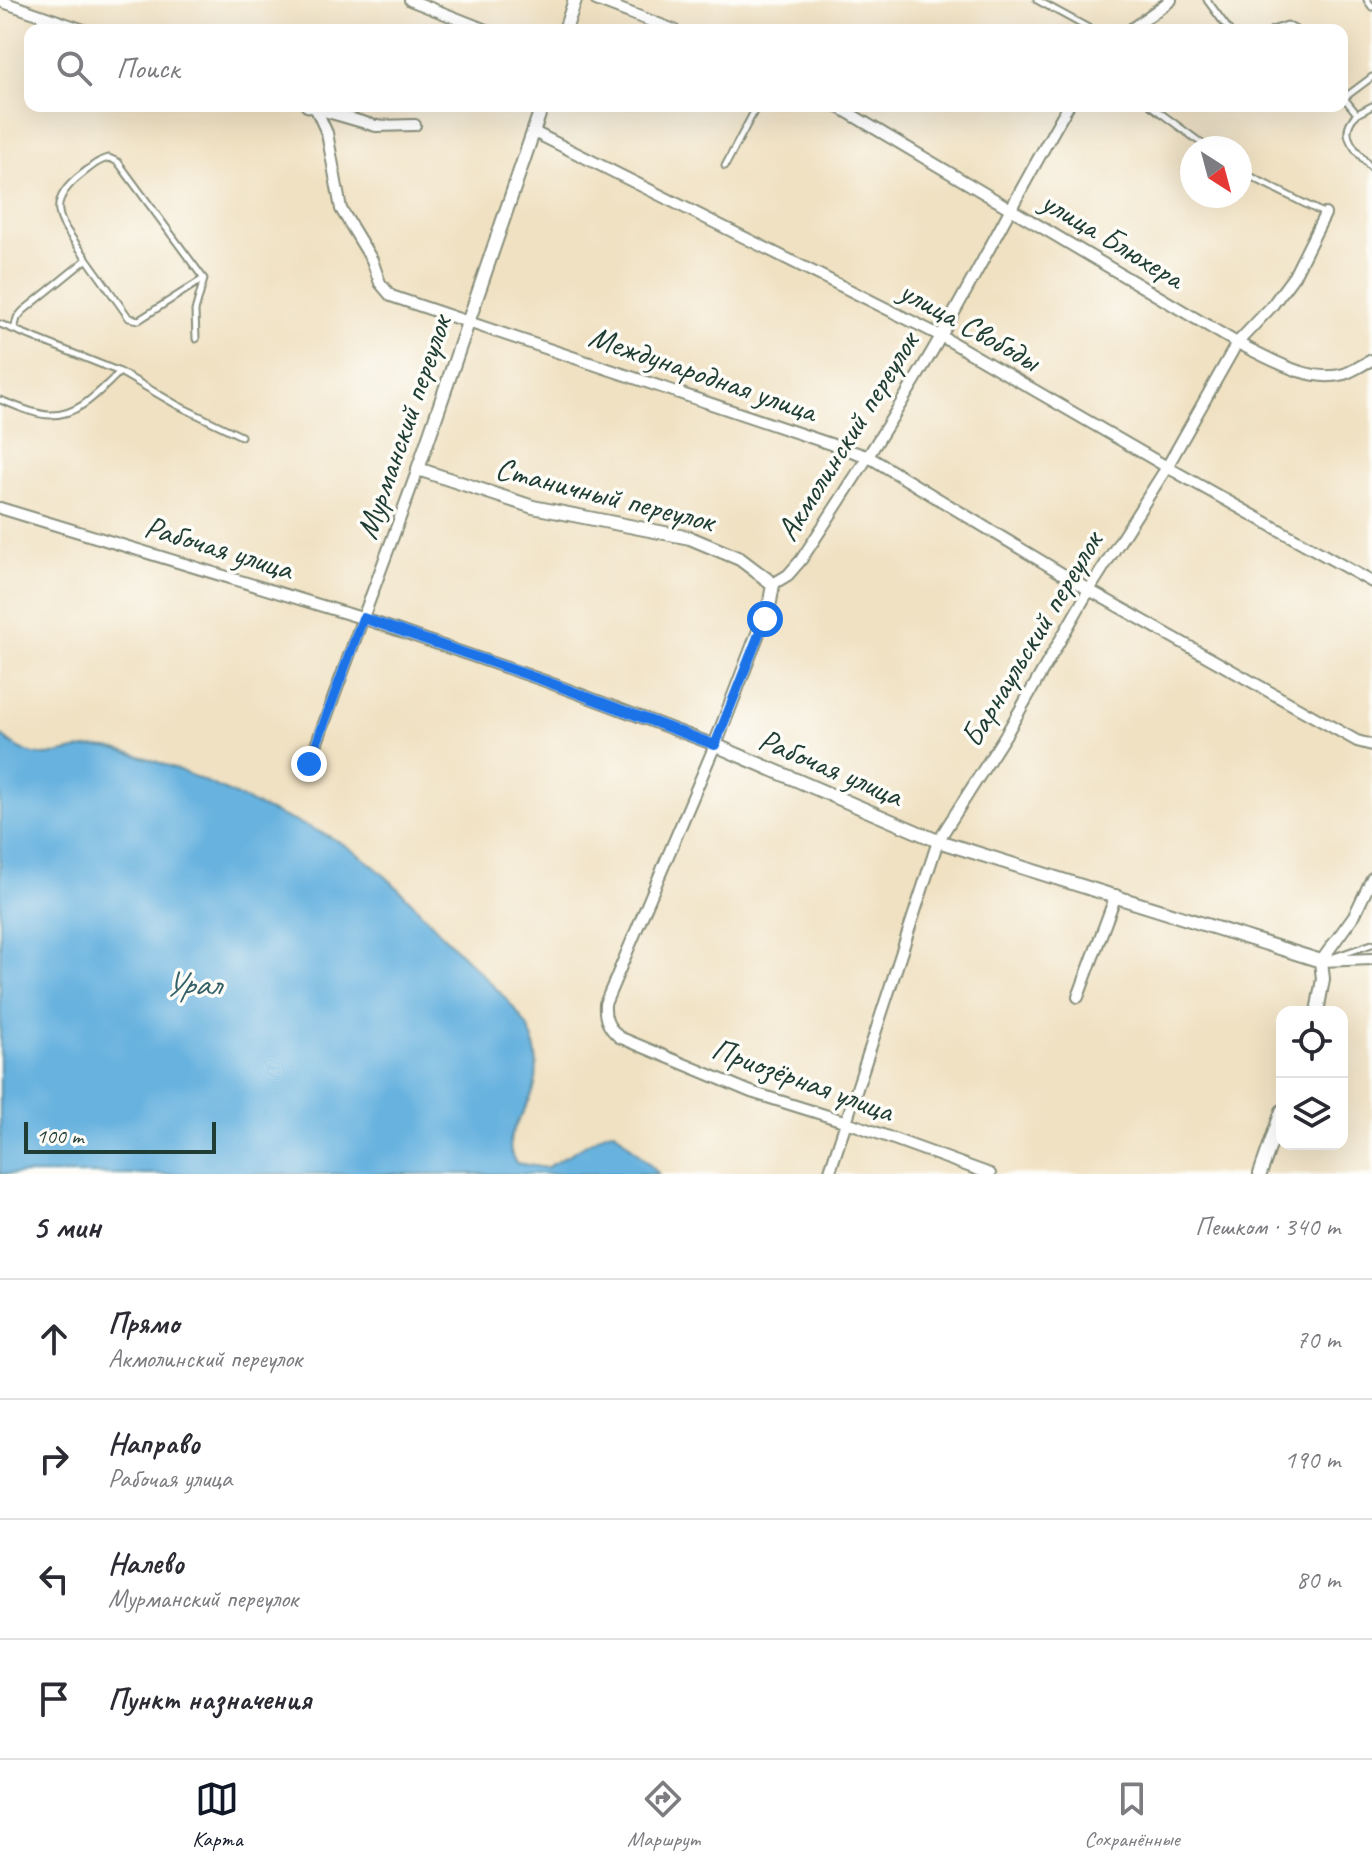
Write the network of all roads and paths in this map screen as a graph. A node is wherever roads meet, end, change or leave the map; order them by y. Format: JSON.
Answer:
{"nodes":[{"id":1,"x":410,"y":0,"type":"edge"},
{"id":2,"x":575,"y":0,"type":"edge"},
{"id":3,"x":596,"y":0,"type":"edge"},
{"id":4,"x":1037,"y":0,"type":"edge"},
{"id":5,"x":1171,"y":0,"type":"edge"},
{"id":6,"x":1207,"y":0,"type":"edge"},
{"id":7,"x":1367,"y":0,"type":"edge"},
{"id":8,"x":0,"y":1,"type":"edge"},
{"id":9,"x":1372,"y":7,"type":"edge"},
{"id":10,"x":67,"y":24,"type":"edge"},
{"id":11,"x":471,"y":24,"type":"edge"},
{"id":12,"x":567,"y":24,"type":"edge"},
{"id":13,"x":658,"y":24,"type":"edge"},
{"id":14,"x":1081,"y":24,"type":"edge"},
{"id":15,"x":1138,"y":24,"type":"edge"},
{"id":16,"x":1225,"y":24,"type":"edge"},
{"id":17,"x":1372,"y":77,"type":"edge"},
{"id":18,"x":1348,"y":93,"type":"edge"},
{"id":19,"x":1348,"y":102,"type":"edge"},
{"id":20,"x":1372,"y":106,"type":"edge"},
{"id":21,"x":314,"y":112,"type":"edge"},
{"id":22,"x":326,"y":112,"type":"edge"},
{"id":23,"x":540,"y":112,"type":"edge"},
{"id":24,"x":754,"y":112,"type":"edge"},
{"id":25,"x":847,"y":112,"type":"edge"},
{"id":26,"x":1065,"y":112,"type":"edge"},
{"id":27,"x":1159,"y":112,"type":"edge"},
{"id":28,"x":1357,"y":114,"type":"junction"},
{"id":29,"x":415,"y":125,"type":"dead end"},
{"id":30,"x":534,"y":132,"type":"junction"},
{"id":31,"x":1192,"y":136,"type":"edge"},
{"id":32,"x":725,"y":166,"type":"dead end"},
{"id":33,"x":1372,"y":169,"type":"edge"},
{"id":34,"x":1252,"y":177,"type":"edge"},
{"id":35,"x":1009,"y":208,"type":"junction"},
{"id":36,"x":1325,"y":214,"type":"joint"},
{"id":37,"x":87,"y":259,"type":"junction"},
{"id":38,"x":204,"y":279,"type":"junction"},
{"id":39,"x":468,"y":320,"type":"junction"},
{"id":40,"x":0,"y":324,"type":"edge"},
{"id":41,"x":14,"y":330,"type":"junction"},
{"id":42,"x":941,"y":336,"type":"junction"},
{"id":43,"x":196,"y":339,"type":"dead end"},
{"id":44,"x":1237,"y":343,"type":"junction"},
{"id":45,"x":1372,"y":360,"type":"edge"},
{"id":46,"x":120,"y":372,"type":"junction"},
{"id":47,"x":0,"y":400,"type":"edge"},
{"id":48,"x":241,"y":436,"type":"dead end"},
{"id":49,"x":869,"y":457,"type":"junction"},
{"id":50,"x":1167,"y":467,"type":"junction"},
{"id":51,"x":418,"y":469,"type":"junction"},
{"id":52,"x":0,"y":508,"type":"edge"},
{"id":53,"x":1372,"y":582,"type":"edge"},
{"id":54,"x":773,"y":584,"type":"junction"},
{"id":55,"x":1089,"y":590,"type":"junction"},
{"id":56,"x":363,"y":618,"type":"junction"},
{"id":57,"x":715,"y":745,"type":"junction"},
{"id":58,"x":1372,"y":745,"type":"edge"},
{"id":59,"x":309,"y":764,"type":"dead end"},
{"id":60,"x":938,"y":841,"type":"junction"},
{"id":61,"x":1372,"y":878,"type":"edge"},
{"id":62,"x":1116,"y":895,"type":"junction"},
{"id":63,"x":1372,"y":944,"type":"edge"},
{"id":64,"x":1372,"y":959,"type":"edge"},
{"id":65,"x":1321,"y":961,"type":"junction"},
{"id":66,"x":1078,"y":997,"type":"dead end"},
{"id":67,"x":1318,"y":1006,"type":"edge"},
{"id":68,"x":606,"y":1022,"type":"joint"},
{"id":69,"x":847,"y":1122,"type":"junction"},
{"id":70,"x":1276,"y":1128,"type":"edge"},
{"id":71,"x":829,"y":1174,"type":"edge"},
{"id":72,"x":990,"y":1174,"type":"edge"},
{"id":73,"x":1260,"y":1174,"type":"edge"}],
"edges":[{"from":1,"to":11,"type":"street"},
{"from":2,"to":12,"type":"street"},
{"from":3,"to":13,"type":"street"},
{"from":4,"to":14,"type":"lane"},
{"from":5,"to":15,"type":"street"},
{"from":6,"to":16,"type":"lane"},
{"from":7,"to":9,"type":"lane"},
{"from":8,"to":10,"type":"street"},
{"from":17,"to":18,"type":"lane"},
{"from":19,"to":28,"type":"lane"},
{"from":20,"to":28,"type":"lane"},
{"from":21,"to":39,"type":"street","name":"Международная улица"},
{"from":22,"to":29,"type":"street"},
{"from":23,"to":30,"type":"street","name":"Мурманский переулок"},
{"from":24,"to":32,"type":"lane"},
{"from":25,"to":35,"type":"street","name":"улица Блюхера"},
{"from":26,"to":35,"type":"street","name":"Акмолинский переулок"},
{"from":27,"to":31,"type":"lane"},
{"from":28,"to":33,"type":"lane"},
{"from":30,"to":39,"type":"street","name":"Мурманский переулок"},
{"from":30,"to":42,"type":"street","name":"улица Свободы"},
{"from":34,"to":36,"type":"lane"},
{"from":35,"to":42,"type":"street","name":"Акмолинский переулок"},
{"from":35,"to":44,"type":"street","name":"улица Блюхера"},
{"from":36,"to":44,"type":"street","name":"Барнаульский переулок"},
{"from":37,"to":38,"type":"lane"},
{"from":37,"to":38,"type":"lane"},
{"from":37,"to":41,"type":"lane"},
{"from":38,"to":43,"type":"lane"},
{"from":39,"to":49,"type":"street","name":"Международная улица"},
{"from":39,"to":51,"type":"street","name":"Мурманский переулок"},
{"from":40,"to":41,"type":"lane"},
{"from":41,"to":46,"type":"lane"},
{"from":42,"to":49,"type":"street","name":"Акмолинский переулок"},
{"from":42,"to":50,"type":"street","name":"улица Свободы"},
{"from":44,"to":45,"type":"street","name":"улица Блюхера"},
{"from":44,"to":50,"type":"street","name":"Барнаульский переулок"},
{"from":46,"to":47,"type":"lane"},
{"from":46,"to":48,"type":"lane"},
{"from":49,"to":54,"type":"street","name":"Акмолинский переулок"},
{"from":49,"to":55,"type":"street","name":"Международная улица"},
{"from":50,"to":53,"type":"street","name":"улица Свободы"},
{"from":50,"to":55,"type":"street","name":"Барнаульский переулок"},
{"from":51,"to":54,"type":"street","name":"Станичный переулок"},
{"from":51,"to":56,"type":"street","name":"Мурманский переулок"},
{"from":52,"to":56,"type":"street","name":"Рабочая улица"},
{"from":54,"to":57,"type":"street","name":"Акмолинский переулок"},
{"from":55,"to":58,"type":"street","name":"Международная улица"},
{"from":55,"to":60,"type":"street","name":"Барнаульский переулок"},
{"from":56,"to":57,"type":"street","name":"Рабочая улица"},
{"from":56,"to":59,"type":"street","name":"Мурманский переулок"},
{"from":57,"to":60,"type":"street","name":"Рабочая улица"},
{"from":57,"to":68,"type":"street","name":"Акмолинский переулок"},
{"from":60,"to":62,"type":"street","name":"Рабочая улица"},
{"from":60,"to":69,"type":"street","name":"Барнаульский переулок"},
{"from":61,"to":65,"type":"street"},
{"from":62,"to":65,"type":"street","name":"Рабочая улица"},
{"from":62,"to":66,"type":"street"},
{"from":63,"to":65,"type":"lane"},
{"from":64,"to":65,"type":"street","name":"Рабочая улица"},
{"from":65,"to":67,"type":"street"},
{"from":68,"to":69,"type":"street","name":"Приозёрная улица"},
{"from":69,"to":71,"type":"street","name":"Барнаульский переулок"},
{"from":69,"to":72,"type":"street","name":"Приозёрная улица"},
{"from":70,"to":73,"type":"street"}]}
